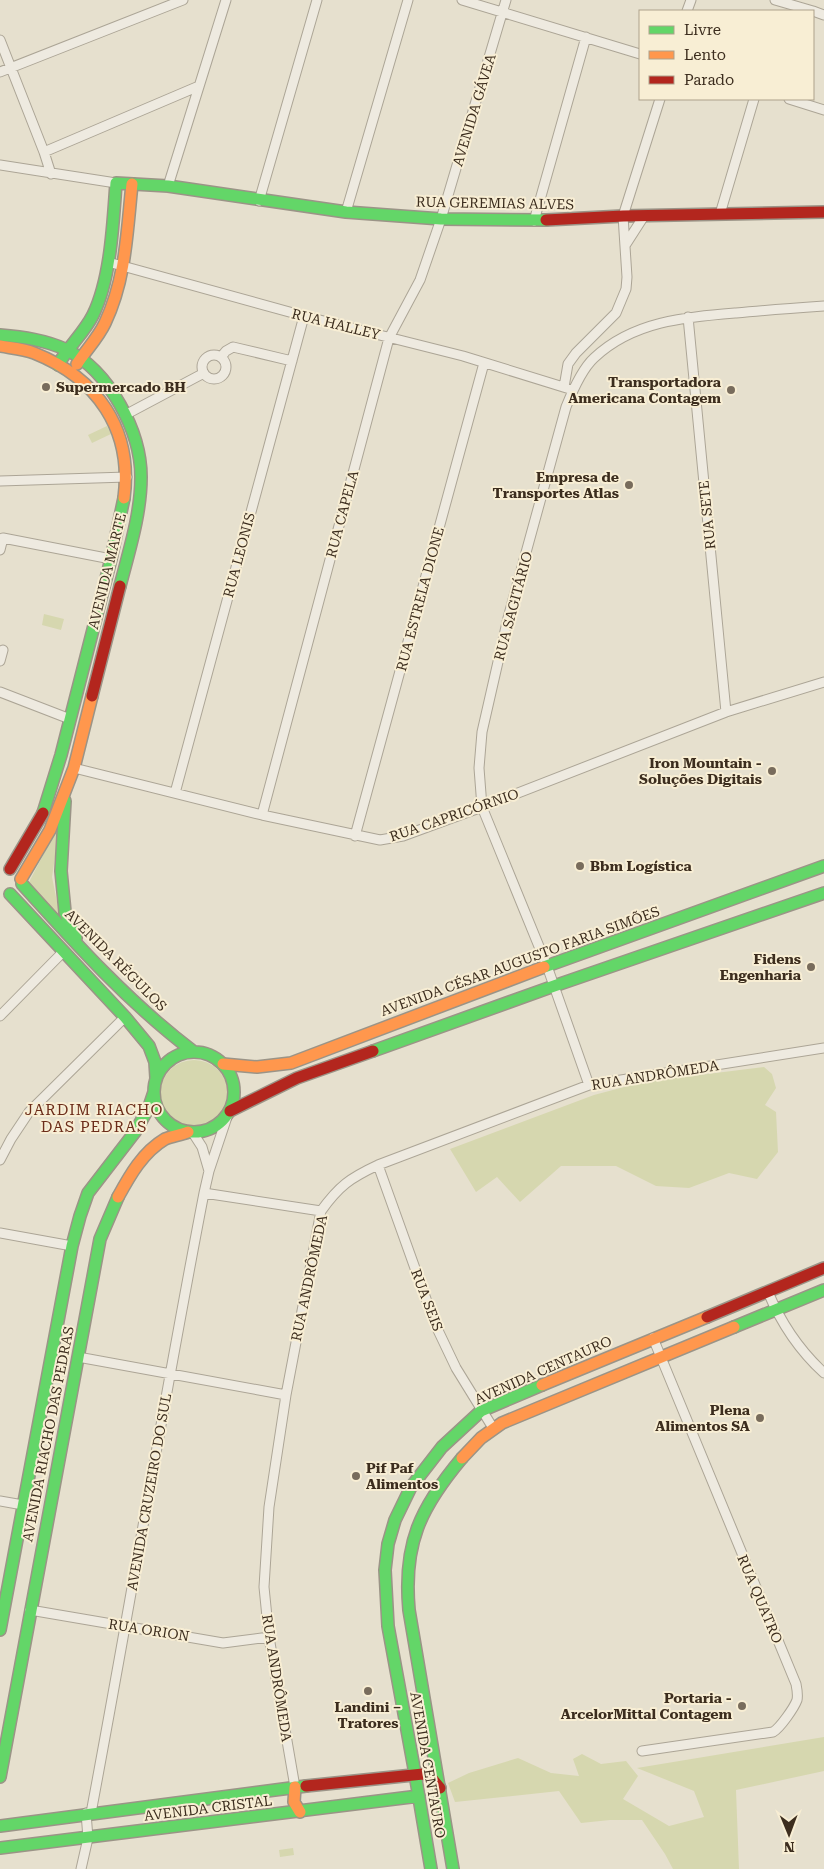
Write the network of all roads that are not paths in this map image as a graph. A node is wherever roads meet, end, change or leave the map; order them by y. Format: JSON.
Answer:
{"nodes":[{"id":1,"x":183,"y":0,"type":"edge"},
{"id":2,"x":226,"y":0,"type":"edge"},
{"id":3,"x":317,"y":0,"type":"edge"},
{"id":4,"x":408,"y":0,"type":"edge"},
{"id":5,"x":462,"y":0,"type":"edge"},
{"id":6,"x":506,"y":0,"type":"edge"},
{"id":7,"x":775,"y":0,"type":"edge"},
{"id":8,"x":810,"y":10,"type":"edge"},
{"id":9,"x":503,"y":12,"type":"junction"},
{"id":10,"x":586,"y":37,"type":"junction"},
{"id":11,"x":0,"y":40,"type":"edge"},
{"id":12,"x":639,"y":54,"type":"edge"},
{"id":13,"x":11,"y":68,"type":"junction"},
{"id":14,"x":0,"y":72,"type":"edge"},
{"id":15,"x":199,"y":86,"type":"junction"},
{"id":16,"x":660,"y":100,"type":"edge"},
{"id":17,"x":754,"y":100,"type":"edge"},
{"id":18,"x":792,"y":100,"type":"edge"},
{"id":19,"x":824,"y":110,"type":"edge"},
{"id":20,"x":44,"y":152,"type":"junction"},
{"id":21,"x":0,"y":166,"type":"edge"},
{"id":22,"x":51,"y":174,"type":"junction"},
{"id":23,"x":116,"y":183,"type":"junction"},
{"id":24,"x":132,"y":184,"type":"junction"},
{"id":25,"x":168,"y":186,"type":"junction"},
{"id":26,"x":259,"y":201,"type":"junction"},
{"id":27,"x":346,"y":212,"type":"junction"},
{"id":28,"x":824,"y":212,"type":"edge"},
{"id":29,"x":720,"y":214,"type":"junction"},
{"id":30,"x":623,"y":216,"type":"junction"},
{"id":31,"x":644,"y":216,"type":"junction"},
{"id":32,"x":441,"y":219,"type":"junction"},
{"id":33,"x":534,"y":221,"type":"junction"},
{"id":34,"x":626,"y":244,"type":"junction"},
{"id":35,"x":108,"y":262,"type":"junction"},
{"id":36,"x":123,"y":265,"type":"junction"},
{"id":37,"x":824,"y":306,"type":"edge"},
{"id":38,"x":304,"y":316,"type":"junction"},
{"id":39,"x":688,"y":317,"type":"junction"},
{"id":40,"x":0,"y":335,"type":"edge"},
{"id":41,"x":389,"y":338,"type":"junction"},
{"id":42,"x":0,"y":346,"type":"edge"},
{"id":43,"x":66,"y":349,"type":"junction"},
{"id":44,"x":221,"y":357,"type":"junction"},
{"id":45,"x":81,"y":358,"type":"junction"},
{"id":46,"x":292,"y":361,"type":"junction"},
{"id":47,"x":484,"y":362,"type":"junction"},
{"id":48,"x":58,"y":365,"type":"junction"},
{"id":49,"x":72,"y":372,"type":"junction"},
{"id":50,"x":204,"y":373,"type":"junction"},
{"id":51,"x":568,"y":388,"type":"junction"},
{"id":52,"x":125,"y":415,"type":"junction"},
{"id":53,"x":114,"y":421,"type":"junction"},
{"id":54,"x":127,"y":477,"type":"junction"},
{"id":55,"x":0,"y":481,"type":"edge"},
{"id":56,"x":0,"y":550,"type":"edge"},
{"id":57,"x":111,"y":559,"type":"junction"},
{"id":58,"x":3,"y":650,"type":"dead end"},
{"id":59,"x":0,"y":661,"type":"edge"},
{"id":60,"x":824,"y":682,"type":"edge"},
{"id":61,"x":0,"y":692,"type":"edge"},
{"id":62,"x":726,"y":712,"type":"junction"},
{"id":63,"x":70,"y":719,"type":"junction"},
{"id":64,"x":85,"y":723,"type":"junction"},
{"id":65,"x":74,"y":768,"type":"junction"},
{"id":66,"x":66,"y":788,"type":"junction"},
{"id":67,"x":175,"y":793,"type":"junction"},
{"id":68,"x":482,"y":807,"type":"junction"},
{"id":69,"x":262,"y":815,"type":"junction"},
{"id":70,"x":355,"y":836,"type":"junction"},
{"id":71,"x":824,"y":866,"type":"edge"},
{"id":72,"x":3,"y":871,"type":"edge"},
{"id":73,"x":21,"y":882,"type":"junction"},
{"id":74,"x":3,"y":892,"type":"edge"},
{"id":75,"x":824,"y":893,"type":"edge"},
{"id":76,"x":79,"y":948,"type":"junction"},
{"id":77,"x":63,"y":952,"type":"junction"},
{"id":78,"x":547,"y":966,"type":"junction"},
{"id":79,"x":554,"y":986,"type":"junction"},
{"id":80,"x":0,"y":1016,"type":"edge"},
{"id":81,"x":125,"y":1017,"type":"junction"},
{"id":82,"x":824,"y":1048,"type":"edge"},
{"id":83,"x":194,"y":1052,"type":"junction"},
{"id":84,"x":223,"y":1064,"type":"junction"},
{"id":85,"x":156,"y":1078,"type":"junction"},
{"id":86,"x":589,"y":1086,"type":"junction"},
{"id":87,"x":154,"y":1092,"type":"junction"},
{"id":88,"x":228,"y":1114,"type":"junction"},
{"id":89,"x":190,"y":1133,"type":"junction"},
{"id":90,"x":0,"y":1160,"type":"edge"},
{"id":91,"x":378,"y":1165,"type":"junction"},
{"id":92,"x":209,"y":1171,"type":"junction"},
{"id":93,"x":204,"y":1193,"type":"junction"},
{"id":94,"x":321,"y":1211,"type":"junction"},
{"id":95,"x":0,"y":1233,"type":"edge"},
{"id":96,"x":72,"y":1246,"type":"junction"},
{"id":97,"x":824,"y":1268,"type":"edge"},
{"id":98,"x":824,"y":1290,"type":"edge"},
{"id":99,"x":768,"y":1292,"type":"junction"},
{"id":100,"x":776,"y":1311,"type":"junction"},
{"id":101,"x":653,"y":1338,"type":"junction"},
{"id":102,"x":78,"y":1357,"type":"junction"},
{"id":103,"x":661,"y":1357,"type":"junction"},
{"id":104,"x":824,"y":1372,"type":"edge"},
{"id":105,"x":169,"y":1374,"type":"junction"},
{"id":106,"x":286,"y":1395,"type":"junction"},
{"id":107,"x":481,"y":1411,"type":"junction"},
{"id":108,"x":493,"y":1428,"type":"junction"},
{"id":109,"x":0,"y":1501,"type":"edge"},
{"id":110,"x":23,"y":1505,"type":"junction"},
{"id":111,"x":30,"y":1610,"type":"junction"},
{"id":112,"x":126,"y":1627,"type":"junction"},
{"id":113,"x":0,"y":1630,"type":"edge"},
{"id":114,"x":269,"y":1637,"type":"junction"},
{"id":115,"x":420,"y":1677,"type":"junction"},
{"id":116,"x":399,"y":1683,"type":"junction"},
{"id":117,"x":642,"y":1751,"type":"dead end"},
{"id":118,"x":416,"y":1775,"type":"junction"},
{"id":119,"x":0,"y":1777,"type":"edge"},
{"id":120,"x":367,"y":1780,"type":"junction"},
{"id":121,"x":295,"y":1787,"type":"junction"},
{"id":122,"x":440,"y":1788,"type":"junction"},
{"id":123,"x":420,"y":1796,"type":"junction"},
{"id":124,"x":371,"y":1801,"type":"junction"},
{"id":125,"x":300,"y":1812,"type":"junction"},
{"id":126,"x":88,"y":1813,"type":"junction"},
{"id":127,"x":0,"y":1826,"type":"edge"},
{"id":128,"x":88,"y":1838,"type":"junction"},
{"id":129,"x":0,"y":1848,"type":"edge"},
{"id":130,"x":81,"y":1869,"type":"edge"},
{"id":131,"x":431,"y":1869,"type":"edge"},
{"id":132,"x":453,"y":1869,"type":"edge"}],
"edges":[{"from":1,"to":13,"type":"street"},
{"from":2,"to":15,"type":"street"},
{"from":3,"to":26,"type":"street"},
{"from":4,"to":27,"type":"street"},
{"from":5,"to":9,"type":"street"},
{"from":6,"to":9,"type":"street","name":"AVENIDA GÁVEA"},
{"from":7,"to":8,"type":"street"},
{"from":9,"to":10,"type":"street"},
{"from":9,"to":32,"type":"street","name":"AVENIDA GÁVEA"},
{"from":10,"to":12,"type":"street"},
{"from":10,"to":33,"type":"street"},
{"from":11,"to":13,"type":"street"},
{"from":13,"to":14,"type":"street"},
{"from":13,"to":20,"type":"street"},
{"from":15,"to":20,"type":"street"},
{"from":15,"to":25,"type":"street"},
{"from":16,"to":30,"type":"street"},
{"from":17,"to":29,"type":"street"},
{"from":18,"to":19,"type":"street"},
{"from":20,"to":22,"type":"street"},
{"from":21,"to":22,"type":"street"},
{"from":22,"to":23,"type":"street"},
{"from":23,"to":24,"type":"street","name":"RUA GEREMIAS ALVES"},
{"from":23,"to":35,"type":"street"},
{"from":24,"to":25,"type":"street","name":"RUA GEREMIAS ALVES"},
{"from":24,"to":36,"type":"street"},
{"from":25,"to":26,"type":"street","name":"RUA GEREMIAS ALVES"},
{"from":26,"to":27,"type":"street","name":"RUA GEREMIAS ALVES"},
{"from":27,"to":32,"type":"street","name":"RUA GEREMIAS ALVES"},
{"from":28,"to":29,"type":"street","name":"RUA GEREMIAS ALVES"},
{"from":29,"to":31,"type":"street","name":"RUA GEREMIAS ALVES"},
{"from":30,"to":31,"type":"street","name":"RUA GEREMIAS ALVES"},
{"from":30,"to":33,"type":"street","name":"RUA GEREMIAS ALVES"},
{"from":30,"to":34,"type":"street"},
{"from":31,"to":34,"type":"street"},
{"from":32,"to":33,"type":"street","name":"RUA GEREMIAS ALVES"},
{"from":32,"to":41,"type":"street","name":"RUA CAPELA"},
{"from":34,"to":51,"type":"street"},
{"from":35,"to":36,"type":"street","name":"RUA HALLEY"},
{"from":35,"to":43,"type":"street"},
{"from":36,"to":38,"type":"street","name":"RUA HALLEY"},
{"from":36,"to":45,"type":"street"},
{"from":37,"to":39,"type":"street","name":"RUA SAGITÁRIO"},
{"from":38,"to":41,"type":"street","name":"RUA HALLEY"},
{"from":38,"to":46,"type":"street","name":"RUA LEONIS"},
{"from":39,"to":51,"type":"street","name":"RUA SAGITÁRIO"},
{"from":39,"to":62,"type":"street","name":"RUA SETE"},
{"from":40,"to":43,"type":"street","name":"AVENIDA MARTE"},
{"from":41,"to":47,"type":"street","name":"RUA HALLEY"},
{"from":41,"to":69,"type":"street","name":"RUA CAPELA"},
{"from":42,"to":48,"type":"street","name":"AVENIDA MARTE"},
{"from":43,"to":45,"type":"street","name":"AVENIDA MARTE"},
{"from":43,"to":48,"type":"street"},
{"from":44,"to":46,"type":"street"},
{"from":44,"to":50,"type":"street"},
{"from":44,"to":50,"type":"street"},
{"from":45,"to":49,"type":"street"},
{"from":45,"to":52,"type":"street","name":"AVENIDA MARTE"},
{"from":46,"to":67,"type":"street","name":"RUA LEONIS"},
{"from":47,"to":51,"type":"street","name":"RUA HALLEY"},
{"from":47,"to":70,"type":"street","name":"RUA ESTRELA DIONE"},
{"from":48,"to":49,"type":"street","name":"AVENIDA MARTE"},
{"from":49,"to":53,"type":"street","name":"AVENIDA MARTE"},
{"from":50,"to":52,"type":"street"},
{"from":51,"to":68,"type":"street","name":"RUA SAGITÁRIO"},
{"from":52,"to":53,"type":"street"},
{"from":52,"to":64,"type":"street","name":"AVENIDA MARTE"},
{"from":53,"to":54,"type":"street","name":"AVENIDA MARTE"},
{"from":54,"to":55,"type":"street"},
{"from":54,"to":57,"type":"street","name":"AVENIDA MARTE"},
{"from":56,"to":57,"type":"street"},
{"from":57,"to":63,"type":"street","name":"AVENIDA MARTE"},
{"from":58,"to":59,"type":"street"},
{"from":60,"to":62,"type":"street","name":"RUA CAPRICÓRNIO"},
{"from":61,"to":63,"type":"street"},
{"from":62,"to":68,"type":"street","name":"RUA CAPRICÓRNIO"},
{"from":63,"to":64,"type":"street"},
{"from":63,"to":72,"type":"street","name":"AVENIDA MARTE"},
{"from":64,"to":65,"type":"street","name":"AVENIDA MARTE"},
{"from":65,"to":66,"type":"street","name":"AVENIDA MARTE"},
{"from":65,"to":67,"type":"street","name":"RUA CAPRICÓRNIO"},
{"from":66,"to":73,"type":"street","name":"AVENIDA MARTE"},
{"from":66,"to":76,"type":"street"},
{"from":67,"to":69,"type":"street","name":"RUA CAPRICÓRNIO"},
{"from":68,"to":70,"type":"street","name":"RUA CAPRICÓRNIO"},
{"from":68,"to":78,"type":"street","name":"RUA SAGITÁRIO"},
{"from":69,"to":70,"type":"street","name":"RUA CAPRICÓRNIO"},
{"from":71,"to":78,"type":"street","name":"AVENIDA CÉSAR AUGUSTO FARIA SIMÕES"},
{"from":72,"to":73,"type":"street","name":"AVENIDA RÉGULOS"},
{"from":73,"to":74,"type":"street"},
{"from":73,"to":76,"type":"street","name":"AVENIDA RÉGULOS"},
{"from":74,"to":77,"type":"street"},
{"from":75,"to":79,"type":"street"},
{"from":76,"to":83,"type":"street","name":"AVENIDA RÉGULOS"},
{"from":77,"to":80,"type":"street"},
{"from":77,"to":81,"type":"street"},
{"from":78,"to":79,"type":"street","name":"RUA SAGITÁRIO"},
{"from":78,"to":84,"type":"street","name":"AVENIDA CÉSAR AUGUSTO FARIA SIMÕES"},
{"from":79,"to":86,"type":"street","name":"RUA SAGITÁRIO"},
{"from":79,"to":88,"type":"street"},
{"from":81,"to":85,"type":"street"},
{"from":81,"to":90,"type":"street"},
{"from":82,"to":86,"type":"street","name":"RUA ANDRÔMEDA"},
{"from":83,"to":84,"type":"street"},
{"from":83,"to":85,"type":"street"},
{"from":84,"to":88,"type":"street"},
{"from":85,"to":87,"type":"street"},
{"from":86,"to":91,"type":"street","name":"RUA ANDRÔMEDA"},
{"from":87,"to":89,"type":"street"},
{"from":87,"to":96,"type":"street","name":"AVENIDA RIACHO DAS PEDRAS"},
{"from":88,"to":89,"type":"street"},
{"from":88,"to":92,"type":"street","name":"AVENIDA CRUZEIRO DO SUL"},
{"from":89,"to":92,"type":"street","name":"AVENIDA CRUZEIRO DO SUL"},
{"from":89,"to":102,"type":"street","name":"AVENIDA RIACHO DAS PEDRAS"},
{"from":91,"to":94,"type":"street","name":"RUA ANDRÔMEDA"},
{"from":91,"to":107,"type":"street","name":"RUA SEIS"},
{"from":92,"to":93,"type":"street","name":"AVENIDA CRUZEIRO DO SUL"},
{"from":93,"to":94,"type":"street"},
{"from":93,"to":105,"type":"street","name":"AVENIDA CRUZEIRO DO SUL"},
{"from":94,"to":106,"type":"street","name":"RUA ANDRÔMEDA"},
{"from":95,"to":96,"type":"street"},
{"from":96,"to":110,"type":"street","name":"AVENIDA RIACHO DAS PEDRAS"},
{"from":97,"to":99,"type":"street","name":"AVENIDA CENTAURO"},
{"from":98,"to":100,"type":"street","name":"AVENIDA CENTAURO"},
{"from":99,"to":100,"type":"street"},
{"from":99,"to":101,"type":"street","name":"AVENIDA CENTAURO"},
{"from":100,"to":103,"type":"street","name":"AVENIDA CENTAURO"},
{"from":100,"to":104,"type":"street"},
{"from":101,"to":103,"type":"street","name":"RUA QUATRO"},
{"from":101,"to":107,"type":"street","name":"AVENIDA CENTAURO"},
{"from":102,"to":105,"type":"street"},
{"from":102,"to":111,"type":"street","name":"AVENIDA RIACHO DAS PEDRAS"},
{"from":103,"to":108,"type":"street","name":"AVENIDA CENTAURO"},
{"from":103,"to":117,"type":"street","name":"RUA QUATRO"},
{"from":105,"to":106,"type":"street"},
{"from":105,"to":112,"type":"street","name":"AVENIDA CRUZEIRO DO SUL"},
{"from":106,"to":114,"type":"street","name":"RUA ANDRÔMEDA"},
{"from":107,"to":108,"type":"street","name":"RUA SEIS"},
{"from":107,"to":116,"type":"street","name":"AVENIDA CENTAURO"},
{"from":108,"to":115,"type":"street","name":"AVENIDA CENTAURO"},
{"from":109,"to":110,"type":"street"},
{"from":110,"to":113,"type":"street","name":"AVENIDA RIACHO DAS PEDRAS"},
{"from":111,"to":112,"type":"street","name":"RUA ORION"},
{"from":111,"to":119,"type":"street","name":"AVENIDA RIACHO DAS PEDRAS"},
{"from":112,"to":114,"type":"street","name":"RUA ORION"},
{"from":112,"to":126,"type":"street","name":"AVENIDA CRUZEIRO DO SUL"},
{"from":114,"to":121,"type":"street","name":"RUA ANDRÔMEDA"},
{"from":115,"to":116,"type":"street"},
{"from":115,"to":122,"type":"street","name":"AVENIDA CENTAURO"},
{"from":116,"to":118,"type":"street","name":"AVENIDA CENTAURO"},
{"from":118,"to":120,"type":"street","name":"AVENIDA CRISTAL"},
{"from":118,"to":122,"type":"street"},
{"from":118,"to":123,"type":"street","name":"AVENIDA CENTAURO"},
{"from":120,"to":121,"type":"street","name":"AVENIDA CRISTAL"},
{"from":120,"to":124,"type":"street"},
{"from":121,"to":125,"type":"street"},
{"from":121,"to":126,"type":"street","name":"AVENIDA CRISTAL"},
{"from":122,"to":132,"type":"street","name":"AVENIDA CENTAURO"},
{"from":123,"to":124,"type":"street","name":"AVENIDA CRISTAL"},
{"from":123,"to":131,"type":"street","name":"AVENIDA CENTAURO"},
{"from":124,"to":125,"type":"street","name":"AVENIDA CRISTAL"},
{"from":125,"to":128,"type":"street","name":"AVENIDA CRISTAL"},
{"from":126,"to":127,"type":"street","name":"AVENIDA CRISTAL"},
{"from":126,"to":128,"type":"street","name":"AVENIDA CRUZEIRO DO SUL"},
{"from":128,"to":129,"type":"street","name":"AVENIDA CRISTAL"},
{"from":128,"to":130,"type":"street","name":"AVENIDA CRUZEIRO DO SUL"}]}
